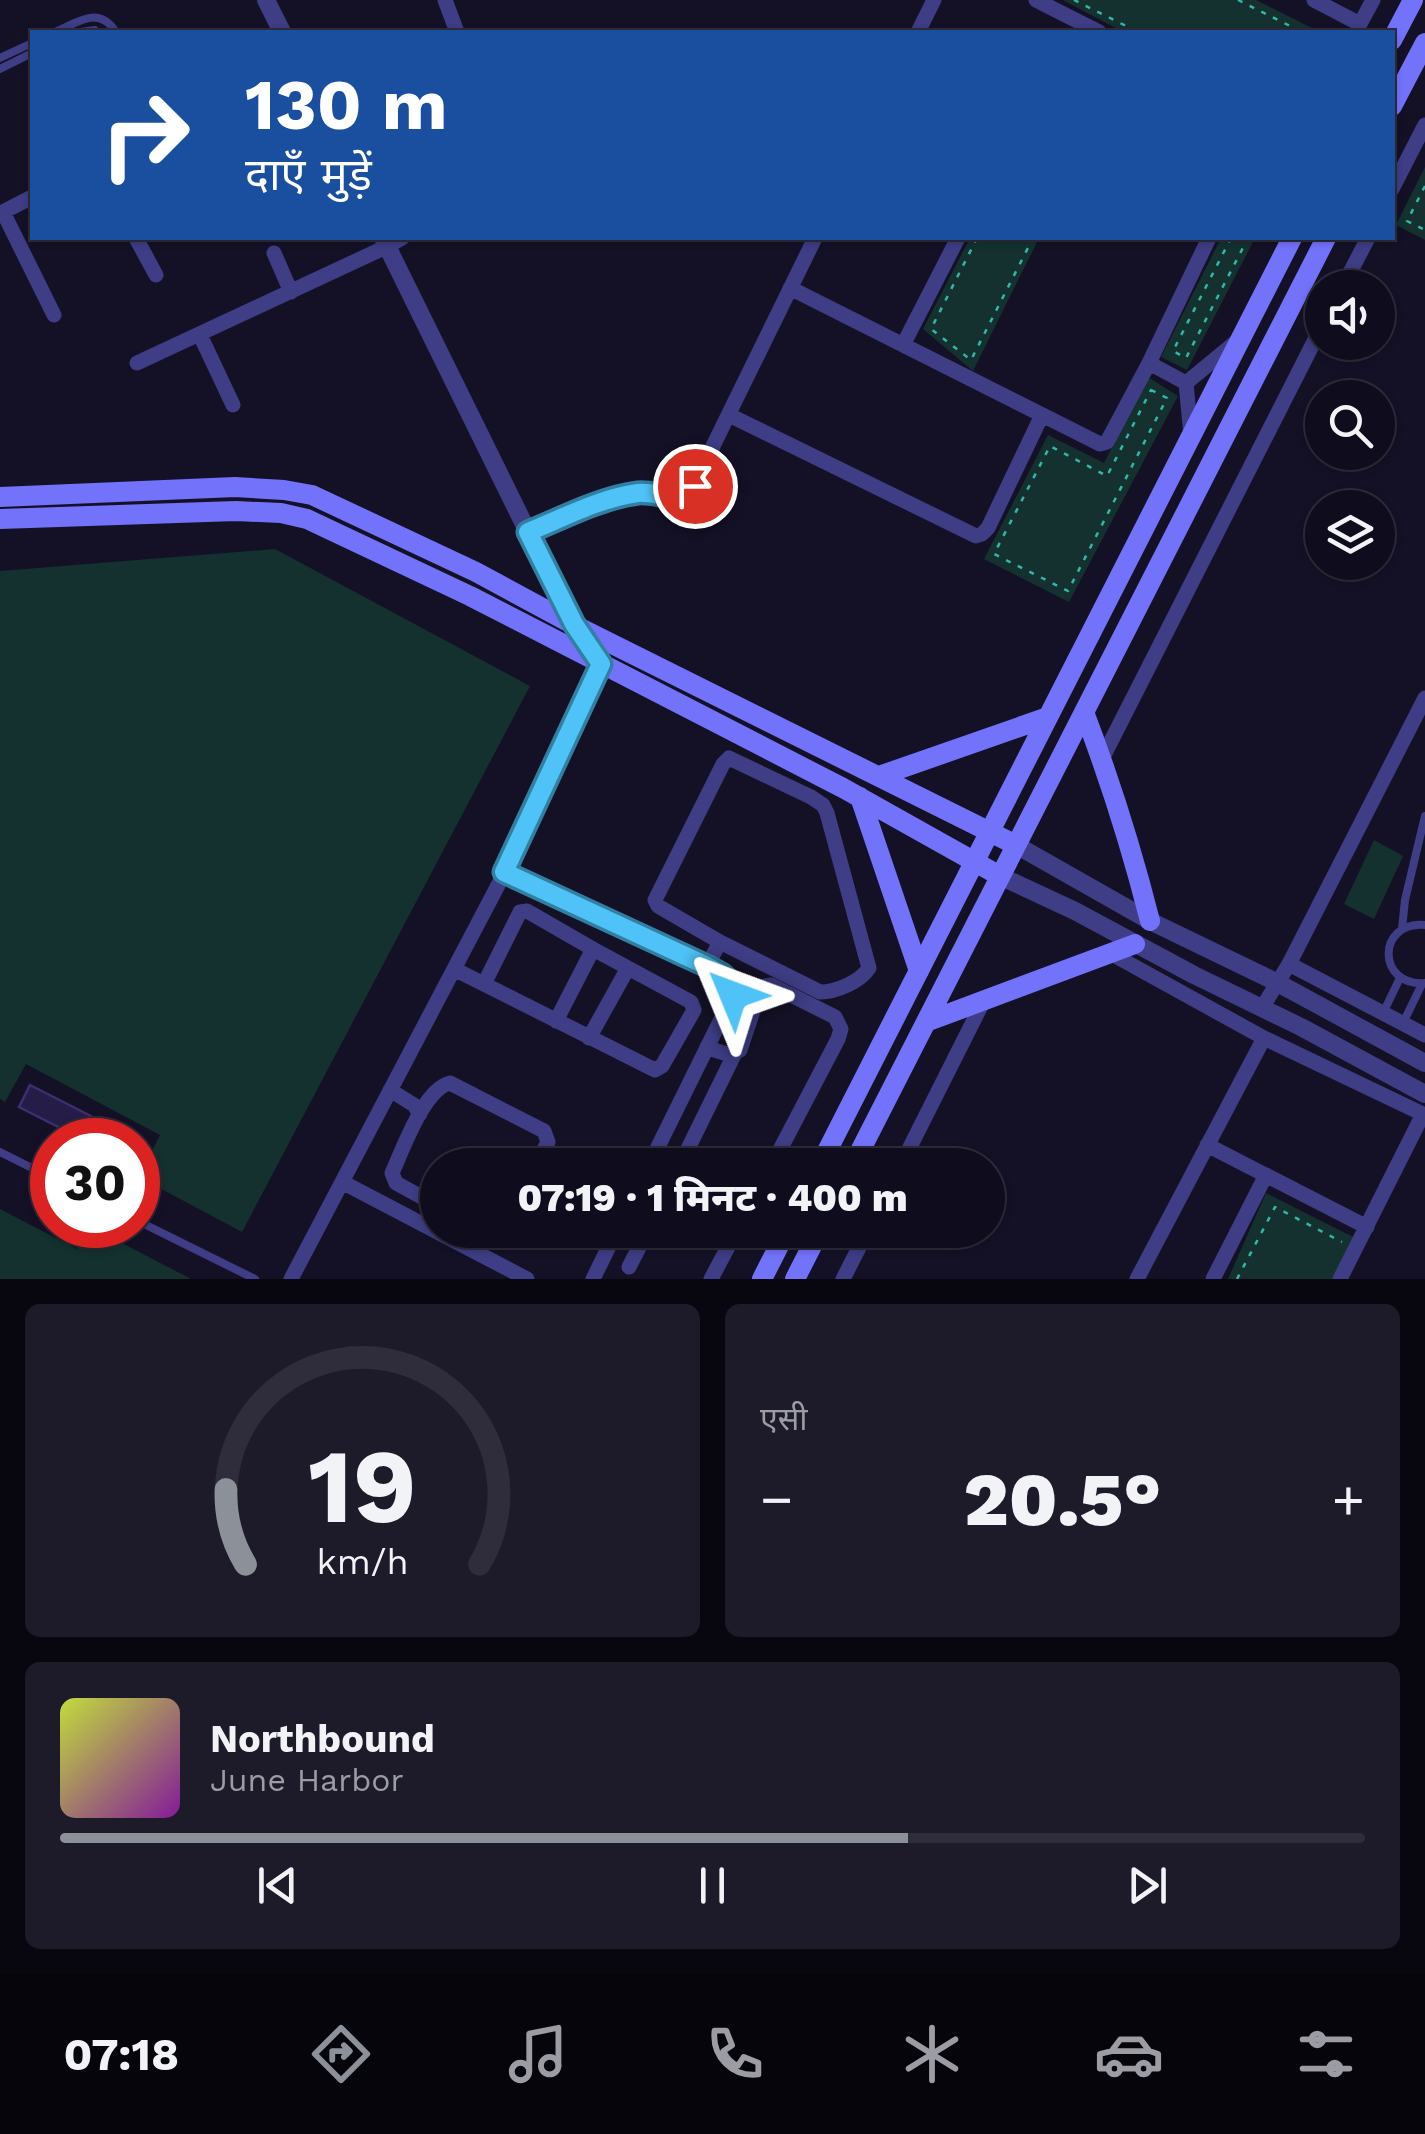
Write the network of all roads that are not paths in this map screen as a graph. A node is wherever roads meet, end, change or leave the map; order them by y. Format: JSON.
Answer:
{"nodes":[{"id":1,"x":266,"y":0,"type":"edge"},
{"id":2,"x":445,"y":0,"type":"edge"},
{"id":3,"x":918,"y":0,"type":"edge"},
{"id":4,"x":934,"y":0,"type":"edge"},
{"id":5,"x":1036,"y":0,"type":"edge"},
{"id":6,"x":1314,"y":0,"type":"edge"},
{"id":7,"x":1373,"y":0,"type":"edge"},
{"id":8,"x":1413,"y":0,"type":"edge"},
{"id":9,"x":926,"y":16,"type":"junction"},
{"id":10,"x":1360,"y":24,"type":"junction"},
{"id":11,"x":1066,"y":25,"type":"edge"},
{"id":12,"x":60,"y":30,"type":"edge"},
{"id":13,"x":115,"y":30,"type":"edge"},
{"id":14,"x":281,"y":30,"type":"edge"},
{"id":15,"x":457,"y":30,"type":"edge"},
{"id":16,"x":919,"y":30,"type":"edge"},
{"id":17,"x":1371,"y":30,"type":"edge"},
{"id":18,"x":1395,"y":34,"type":"edge"},
{"id":19,"x":1425,"y":43,"type":"edge"},
{"id":20,"x":30,"y":44,"type":"edge"},
{"id":21,"x":30,"y":55,"type":"edge"},
{"id":22,"x":0,"y":58,"type":"edge"},
{"id":23,"x":0,"y":69,"type":"edge"},
{"id":24,"x":1395,"y":100,"type":"edge"},
{"id":25,"x":1425,"y":126,"type":"edge"},
{"id":26,"x":1395,"y":183,"type":"edge"},
{"id":27,"x":30,"y":198,"type":"edge"},
{"id":28,"x":2,"y":213,"type":"edge"},
{"id":29,"x":137,"y":240,"type":"edge"},
{"id":30,"x":391,"y":240,"type":"edge"},
{"id":31,"x":814,"y":240,"type":"edge"},
{"id":32,"x":957,"y":240,"type":"edge"},
{"id":33,"x":1207,"y":240,"type":"edge"},
{"id":34,"x":1291,"y":240,"type":"edge"},
{"id":35,"x":1325,"y":240,"type":"edge"},
{"id":36,"x":1367,"y":240,"type":"edge"},
{"id":37,"x":274,"y":253,"type":"dead end"},
{"id":38,"x":1351,"y":270,"type":"edge"},
{"id":39,"x":156,"y":275,"type":"dead end"},
{"id":40,"x":790,"y":288,"type":"junction"},
{"id":41,"x":292,"y":292,"type":"junction"},
{"id":42,"x":54,"y":315,"type":"dead end"},
{"id":43,"x":200,"y":334,"type":"junction"},
{"id":44,"x":1240,"y":339,"type":"junction"},
{"id":45,"x":903,"y":345,"type":"junction"},
{"id":46,"x":1305,"y":359,"type":"edge"},
{"id":47,"x":137,"y":363,"type":"dead end"},
{"id":48,"x":1149,"y":363,"type":"junction"},
{"id":49,"x":1186,"y":383,"type":"junction"},
{"id":50,"x":233,"y":405,"type":"dead end"},
{"id":51,"x":729,"y":414,"type":"junction"},
{"id":52,"x":1042,"y":415,"type":"junction"},
{"id":53,"x":1191,"y":436,"type":"junction"},
{"id":54,"x":0,"y":496,"type":"edge"},
{"id":55,"x":0,"y":519,"type":"edge"},
{"id":56,"x":528,"y":532,"type":"junction"},
{"id":57,"x":574,"y":624,"type":"junction"},
{"id":58,"x":601,"y":664,"type":"junction"},
{"id":59,"x":1425,"y":698,"type":"edge"},
{"id":60,"x":1084,"y":712,"type":"junction"},
{"id":61,"x":1048,"y":717,"type":"junction"},
{"id":62,"x":1102,"y":758,"type":"junction"},
{"id":63,"x":879,"y":776,"type":"junction"},
{"id":64,"x":860,"y":797,"type":"junction"},
{"id":65,"x":1425,"y":816,"type":"edge"},
{"id":66,"x":990,"y":832,"type":"junction"},
{"id":67,"x":1016,"y":845,"type":"junction"},
{"id":68,"x":974,"y":861,"type":"junction"},
{"id":69,"x":504,"y":872,"type":"junction"},
{"id":70,"x":1000,"y":876,"type":"junction"},
{"id":71,"x":1150,"y":921,"type":"junction"},
{"id":72,"x":1425,"y":925,"type":"edge"},
{"id":73,"x":1402,"y":929,"type":"junction"},
{"id":74,"x":720,"y":942,"type":"junction"},
{"id":75,"x":1135,"y":944,"type":"junction"},
{"id":76,"x":593,"y":949,"type":"junction"},
{"id":77,"x":1110,"y":953,"type":"junction"},
{"id":78,"x":1289,"y":964,"type":"junction"},
{"id":79,"x":707,"y":966,"type":"junction"},
{"id":80,"x":628,"y":968,"type":"junction"},
{"id":81,"x":454,"y":969,"type":"junction"},
{"id":82,"x":919,"y":972,"type":"junction"},
{"id":83,"x":1400,"y":978,"type":"junction"},
{"id":84,"x":1276,"y":982,"type":"junction"},
{"id":85,"x":484,"y":984,"type":"junction"},
{"id":86,"x":1423,"y":984,"type":"edge"},
{"id":87,"x":984,"y":1000,"type":"junction"},
{"id":88,"x":1262,"y":1008,"type":"junction"},
{"id":89,"x":1383,"y":1013,"type":"junction"},
{"id":90,"x":556,"y":1020,"type":"junction"},
{"id":91,"x":926,"y":1022,"type":"junction"},
{"id":92,"x":1403,"y":1023,"type":"junction"},
{"id":93,"x":1425,"y":1034,"type":"edge"},
{"id":94,"x":589,"y":1038,"type":"junction"},
{"id":95,"x":1264,"y":1038,"type":"junction"},
{"id":96,"x":707,"y":1048,"type":"junction"},
{"id":97,"x":735,"y":1053,"type":"junction"},
{"id":98,"x":1425,"y":1064,"type":"edge"},
{"id":99,"x":390,"y":1090,"type":"junction"},
{"id":100,"x":1425,"y":1094,"type":"edge"},
{"id":101,"x":420,"y":1114,"type":"junction"},
{"id":102,"x":1424,"y":1115,"type":"edge"},
{"id":103,"x":1207,"y":1146,"type":"junction"},
{"id":104,"x":545,"y":1148,"type":"edge"},
{"id":105,"x":657,"y":1148,"type":"edge"},
{"id":106,"x":688,"y":1148,"type":"edge"},
{"id":107,"x":781,"y":1148,"type":"edge"},
{"id":108,"x":829,"y":1148,"type":"edge"},
{"id":109,"x":862,"y":1148,"type":"edge"},
{"id":110,"x":910,"y":1148,"type":"edge"},
{"id":111,"x":0,"y":1152,"type":"edge"},
{"id":112,"x":30,"y":1167,"type":"edge"},
{"id":113,"x":1266,"y":1176,"type":"junction"},
{"id":114,"x":342,"y":1182,"type":"junction"},
{"id":115,"x":420,"y":1197,"type":"edge"},
{"id":116,"x":1366,"y":1227,"type":"junction"},
{"id":117,"x":160,"y":1231,"type":"edge"},
{"id":118,"x":608,"y":1248,"type":"edge"},
{"id":119,"x":640,"y":1248,"type":"edge"},
{"id":120,"x":727,"y":1248,"type":"edge"},
{"id":121,"x":778,"y":1248,"type":"edge"},
{"id":122,"x":811,"y":1248,"type":"edge"},
{"id":123,"x":859,"y":1248,"type":"edge"},
{"id":124,"x":606,"y":1252,"type":"junction"},
{"id":125,"x":234,"y":1268,"type":"junction"},
{"id":126,"x":628,"y":1273,"type":"edge"},
{"id":127,"x":228,"y":1279,"type":"edge"},
{"id":128,"x":255,"y":1279,"type":"edge"},
{"id":129,"x":291,"y":1279,"type":"edge"},
{"id":130,"x":527,"y":1279,"type":"edge"},
{"id":131,"x":593,"y":1279,"type":"edge"},
{"id":132,"x":711,"y":1279,"type":"edge"},
{"id":133,"x":762,"y":1279,"type":"edge"},
{"id":134,"x":795,"y":1279,"type":"edge"},
{"id":135,"x":844,"y":1279,"type":"edge"},
{"id":136,"x":1138,"y":1279,"type":"edge"},
{"id":137,"x":1214,"y":1279,"type":"edge"},
{"id":138,"x":1340,"y":1279,"type":"edge"}],
"edges":[{"from":1,"to":14,"type":"street"},
{"from":2,"to":15,"type":"street"},
{"from":3,"to":9,"type":"street"},
{"from":4,"to":9,"type":"street"},
{"from":5,"to":11,"type":"street"},
{"from":6,"to":10,"type":"street"},
{"from":7,"to":10,"type":"street"},
{"from":8,"to":18,"type":"main road"},
{"from":9,"to":16,"type":"street"},
{"from":10,"to":17,"type":"street"},
{"from":12,"to":13,"type":"lane"},
{"from":19,"to":24,"type":"main road"},
{"from":20,"to":22,"type":"lane"},
{"from":21,"to":23,"type":"lane"},
{"from":25,"to":26,"type":"street"},
{"from":27,"to":28,"type":"street"},
{"from":28,"to":42,"type":"street"},
{"from":29,"to":39,"type":"street"},
{"from":30,"to":41,"type":"street"},
{"from":30,"to":56,"type":"street"},
{"from":31,"to":40,"type":"street"},
{"from":32,"to":45,"type":"street"},
{"from":33,"to":48,"type":"street"},
{"from":34,"to":44,"type":"main road"},
{"from":35,"to":60,"type":"main road"},
{"from":36,"to":38,"type":"street"},
{"from":37,"to":41,"type":"street"},
{"from":40,"to":45,"type":"street"},
{"from":40,"to":51,"type":"street"},
{"from":41,"to":43,"type":"street"},
{"from":43,"to":47,"type":"street"},
{"from":43,"to":50,"type":"street"},
{"from":44,"to":49,"type":"street"},
{"from":44,"to":53,"type":"main road"},
{"from":45,"to":52,"type":"street"},
{"from":46,"to":62,"type":"street"},
{"from":48,"to":49,"type":"street"},
{"from":48,"to":52,"type":"street"},
{"from":49,"to":53,"type":"street"},
{"from":51,"to":52,"type":"street"},
{"from":51,"to":56,"type":"street"},
{"from":53,"to":61,"type":"main road"},
{"from":54,"to":57,"type":"main road"},
{"from":55,"to":58,"type":"main road"},
{"from":56,"to":57,"type":"street"},
{"from":57,"to":58,"type":"street"},
{"from":57,"to":63,"type":"main road"},
{"from":58,"to":64,"type":"main road"},
{"from":58,"to":69,"type":"street"},
{"from":59,"to":78,"type":"street"},
{"from":60,"to":62,"type":"main road"},
{"from":60,"to":67,"type":"main road"},
{"from":61,"to":63,"type":"main road"},
{"from":61,"to":66,"type":"main road"},
{"from":62,"to":71,"type":"main road"},
{"from":63,"to":66,"type":"main road"},
{"from":64,"to":68,"type":"main road"},
{"from":64,"to":82,"type":"main road"},
{"from":65,"to":73,"type":"lane"},
{"from":66,"to":67,"type":"main road"},
{"from":66,"to":68,"type":"main road"},
{"from":67,"to":70,"type":"main road"},
{"from":67,"to":71,"type":"street"},
{"from":68,"to":70,"type":"main road"},
{"from":68,"to":82,"type":"main road"},
{"from":69,"to":79,"type":"street"},
{"from":69,"to":81,"type":"street"},
{"from":70,"to":75,"type":"street"},
{"from":70,"to":91,"type":"main road"},
{"from":71,"to":84,"type":"street"},
{"from":72,"to":73,"type":"lane"},
{"from":73,"to":83,"type":"lane"},
{"from":74,"to":74,"type":"street"},
{"from":74,"to":79,"type":"street"},
{"from":75,"to":77,"type":"main road"},
{"from":75,"to":88,"type":"street"},
{"from":76,"to":80,"type":"street"},
{"from":76,"to":85,"type":"street"},
{"from":76,"to":90,"type":"street"},
{"from":77,"to":87,"type":"main road"},
{"from":77,"to":95,"type":"street"},
{"from":78,"to":84,"type":"street"},
{"from":78,"to":89,"type":"street"},
{"from":79,"to":96,"type":"street"},
{"from":80,"to":94,"type":"street"},
{"from":80,"to":94,"type":"street"},
{"from":81,"to":85,"type":"street"},
{"from":81,"to":99,"type":"street"},
{"from":82,"to":108,"type":"main road"},
{"from":83,"to":86,"type":"lane"},
{"from":83,"to":89,"type":"lane"},
{"from":84,"to":88,"type":"street"},
{"from":84,"to":98,"type":"street"},
{"from":85,"to":90,"type":"street"},
{"from":86,"to":92,"type":"lane"},
{"from":87,"to":91,"type":"main road"},
{"from":87,"to":110,"type":"street"},
{"from":88,"to":100,"type":"street"},
{"from":89,"to":92,"type":"street"},
{"from":90,"to":94,"type":"street"},
{"from":91,"to":109,"type":"main road"},
{"from":92,"to":93,"type":"street"},
{"from":95,"to":102,"type":"street"},
{"from":95,"to":103,"type":"street"},
{"from":96,"to":97,"type":"street"},
{"from":96,"to":105,"type":"street"},
{"from":97,"to":106,"type":"street"},
{"from":97,"to":107,"type":"street"},
{"from":99,"to":101,"type":"street"},
{"from":99,"to":114,"type":"street"},
{"from":101,"to":104,"type":"street"},
{"from":101,"to":115,"type":"street"},
{"from":102,"to":116,"type":"street"},
{"from":103,"to":113,"type":"street"},
{"from":103,"to":136,"type":"street"},
{"from":111,"to":112,"type":"lane"},
{"from":113,"to":116,"type":"street"},
{"from":113,"to":137,"type":"street"},
{"from":114,"to":129,"type":"street"},
{"from":114,"to":130,"type":"street"},
{"from":116,"to":138,"type":"street"},
{"from":117,"to":125,"type":"lane"},
{"from":118,"to":124,"type":"street"},
{"from":119,"to":126,"type":"street"},
{"from":120,"to":132,"type":"street"},
{"from":121,"to":133,"type":"main road"},
{"from":122,"to":134,"type":"main road"},
{"from":123,"to":135,"type":"street"},
{"from":124,"to":126,"type":"street"},
{"from":124,"to":131,"type":"street"},
{"from":125,"to":127,"type":"lane"},
{"from":125,"to":128,"type":"lane"}]}
